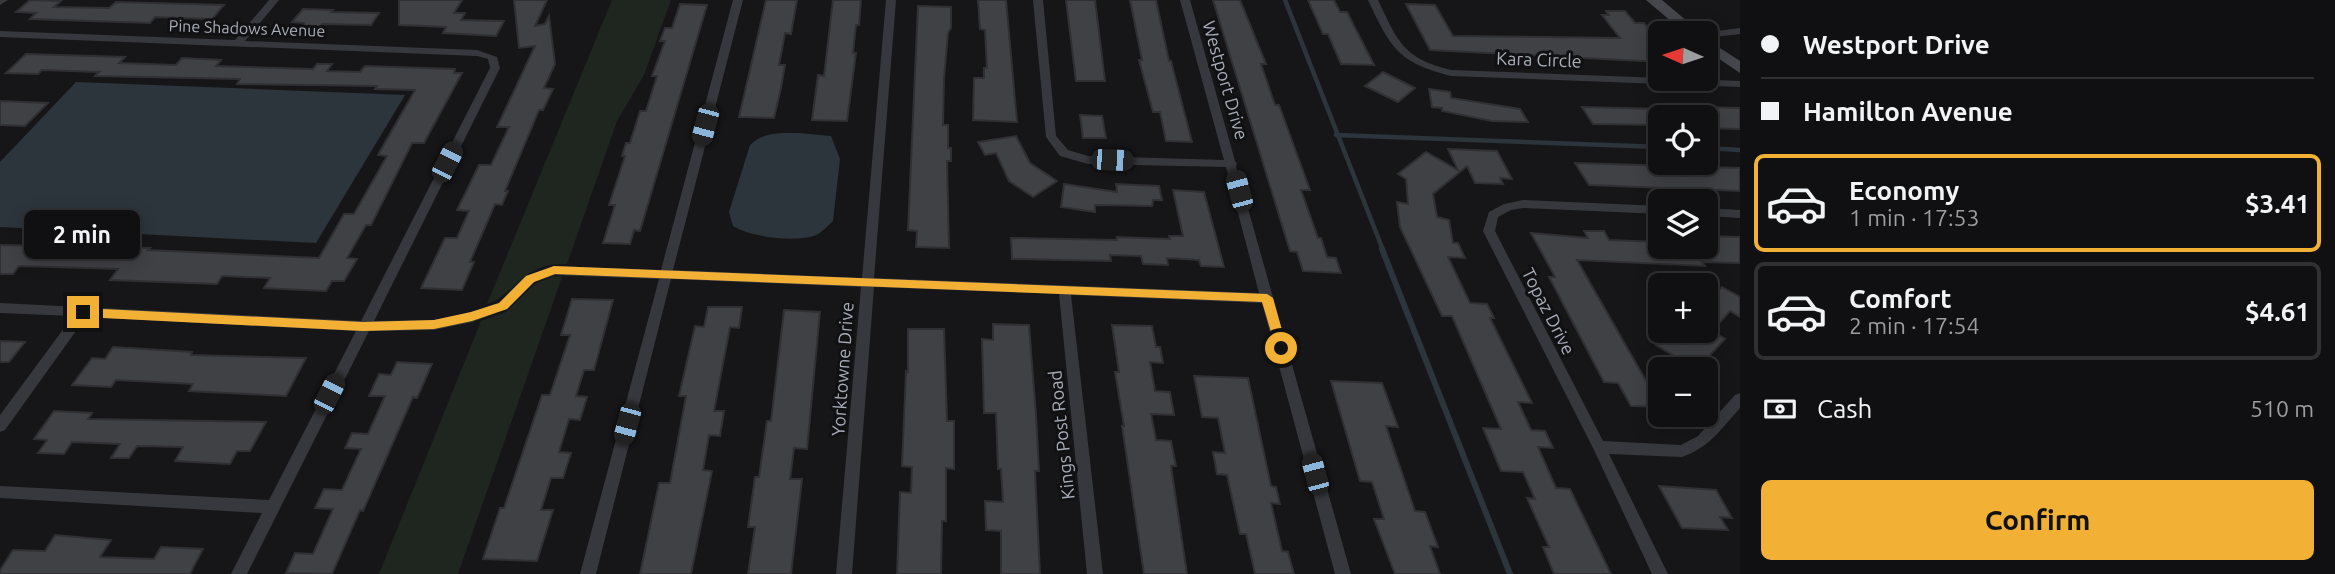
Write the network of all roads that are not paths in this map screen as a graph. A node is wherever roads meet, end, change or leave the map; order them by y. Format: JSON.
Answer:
{"nodes":[{"id":1,"x":274,"y":0,"type":"edge"},
{"id":2,"x":738,"y":0,"type":"edge"},
{"id":3,"x":891,"y":0,"type":"edge"},
{"id":4,"x":1038,"y":0,"type":"edge"},
{"id":5,"x":1185,"y":0,"type":"edge"},
{"id":6,"x":1373,"y":0,"type":"edge"},
{"id":7,"x":1653,"y":0,"type":"edge"},
{"id":8,"x":1678,"y":21,"type":"edge"},
{"id":9,"x":1740,"y":31,"type":"edge"},
{"id":10,"x":0,"y":34,"type":"edge"},
{"id":11,"x":1718,"y":34,"type":"edge"},
{"id":12,"x":238,"y":43,"type":"junction"},
{"id":13,"x":1718,"y":52,"type":"edge"},
{"id":14,"x":1740,"y":68,"type":"edge"},
{"id":15,"x":1740,"y":84,"type":"edge"},
{"id":16,"x":1231,"y":164,"type":"junction"},
{"id":17,"x":1648,"y":209,"type":"edge"},
{"id":18,"x":1718,"y":213,"type":"edge"},
{"id":19,"x":1740,"y":214,"type":"edge"},
{"id":20,"x":666,"y":274,"type":"junction"},
{"id":21,"x":866,"y":281,"type":"junction"},
{"id":22,"x":1065,"y":292,"type":"junction"},
{"id":23,"x":1267,"y":298,"type":"junction"},
{"id":24,"x":0,"y":308,"type":"edge"},
{"id":25,"x":83,"y":312,"type":"junction"},
{"id":26,"x":363,"y":326,"type":"junction"},
{"id":27,"x":1740,"y":399,"type":"edge"},
{"id":28,"x":0,"y":426,"type":"edge"},
{"id":29,"x":1599,"y":447,"type":"junction"},
{"id":30,"x":0,"y":492,"type":"edge"},
{"id":31,"x":272,"y":507,"type":"junction"},
{"id":32,"x":239,"y":574,"type":"edge"},
{"id":33,"x":588,"y":574,"type":"edge"},
{"id":34,"x":844,"y":574,"type":"edge"},
{"id":35,"x":1095,"y":574,"type":"edge"},
{"id":36,"x":1343,"y":574,"type":"edge"},
{"id":37,"x":1660,"y":574,"type":"edge"}],
"edges":[{"from":1,"to":12,"type":"street"},
{"from":2,"to":20,"type":"street"},
{"from":3,"to":21,"type":"street","name":"Yorktowne Drive"},
{"from":4,"to":16,"type":"street"},
{"from":5,"to":16,"type":"street","name":"Westport Drive"},
{"from":6,"to":15,"type":"street","name":"Kara Circle"},
{"from":7,"to":8,"type":"street"},
{"from":9,"to":11,"type":"street"},
{"from":10,"to":12,"type":"street","name":"Pine Shadows Avenue"},
{"from":12,"to":26,"type":"street","name":"Pine Shadows Avenue"},
{"from":13,"to":14,"type":"street"},
{"from":16,"to":23,"type":"street","name":"Westport Drive"},
{"from":17,"to":29,"type":"street","name":"Topaz Drive"},
{"from":18,"to":19,"type":"street"},
{"from":20,"to":21,"type":"street"},
{"from":20,"to":26,"type":"street"},
{"from":20,"to":33,"type":"street"},
{"from":21,"to":22,"type":"street"},
{"from":21,"to":34,"type":"street","name":"Yorktowne Drive"},
{"from":22,"to":23,"type":"street"},
{"from":22,"to":35,"type":"street","name":"Kings Post Road"},
{"from":23,"to":36,"type":"street","name":"Westport Drive"},
{"from":24,"to":25,"type":"street"},
{"from":25,"to":26,"type":"street"},
{"from":25,"to":28,"type":"street"},
{"from":26,"to":31,"type":"street"},
{"from":27,"to":29,"type":"street"},
{"from":29,"to":37,"type":"street","name":"Topaz Drive"},
{"from":30,"to":31,"type":"street"},
{"from":31,"to":32,"type":"street"}]}
